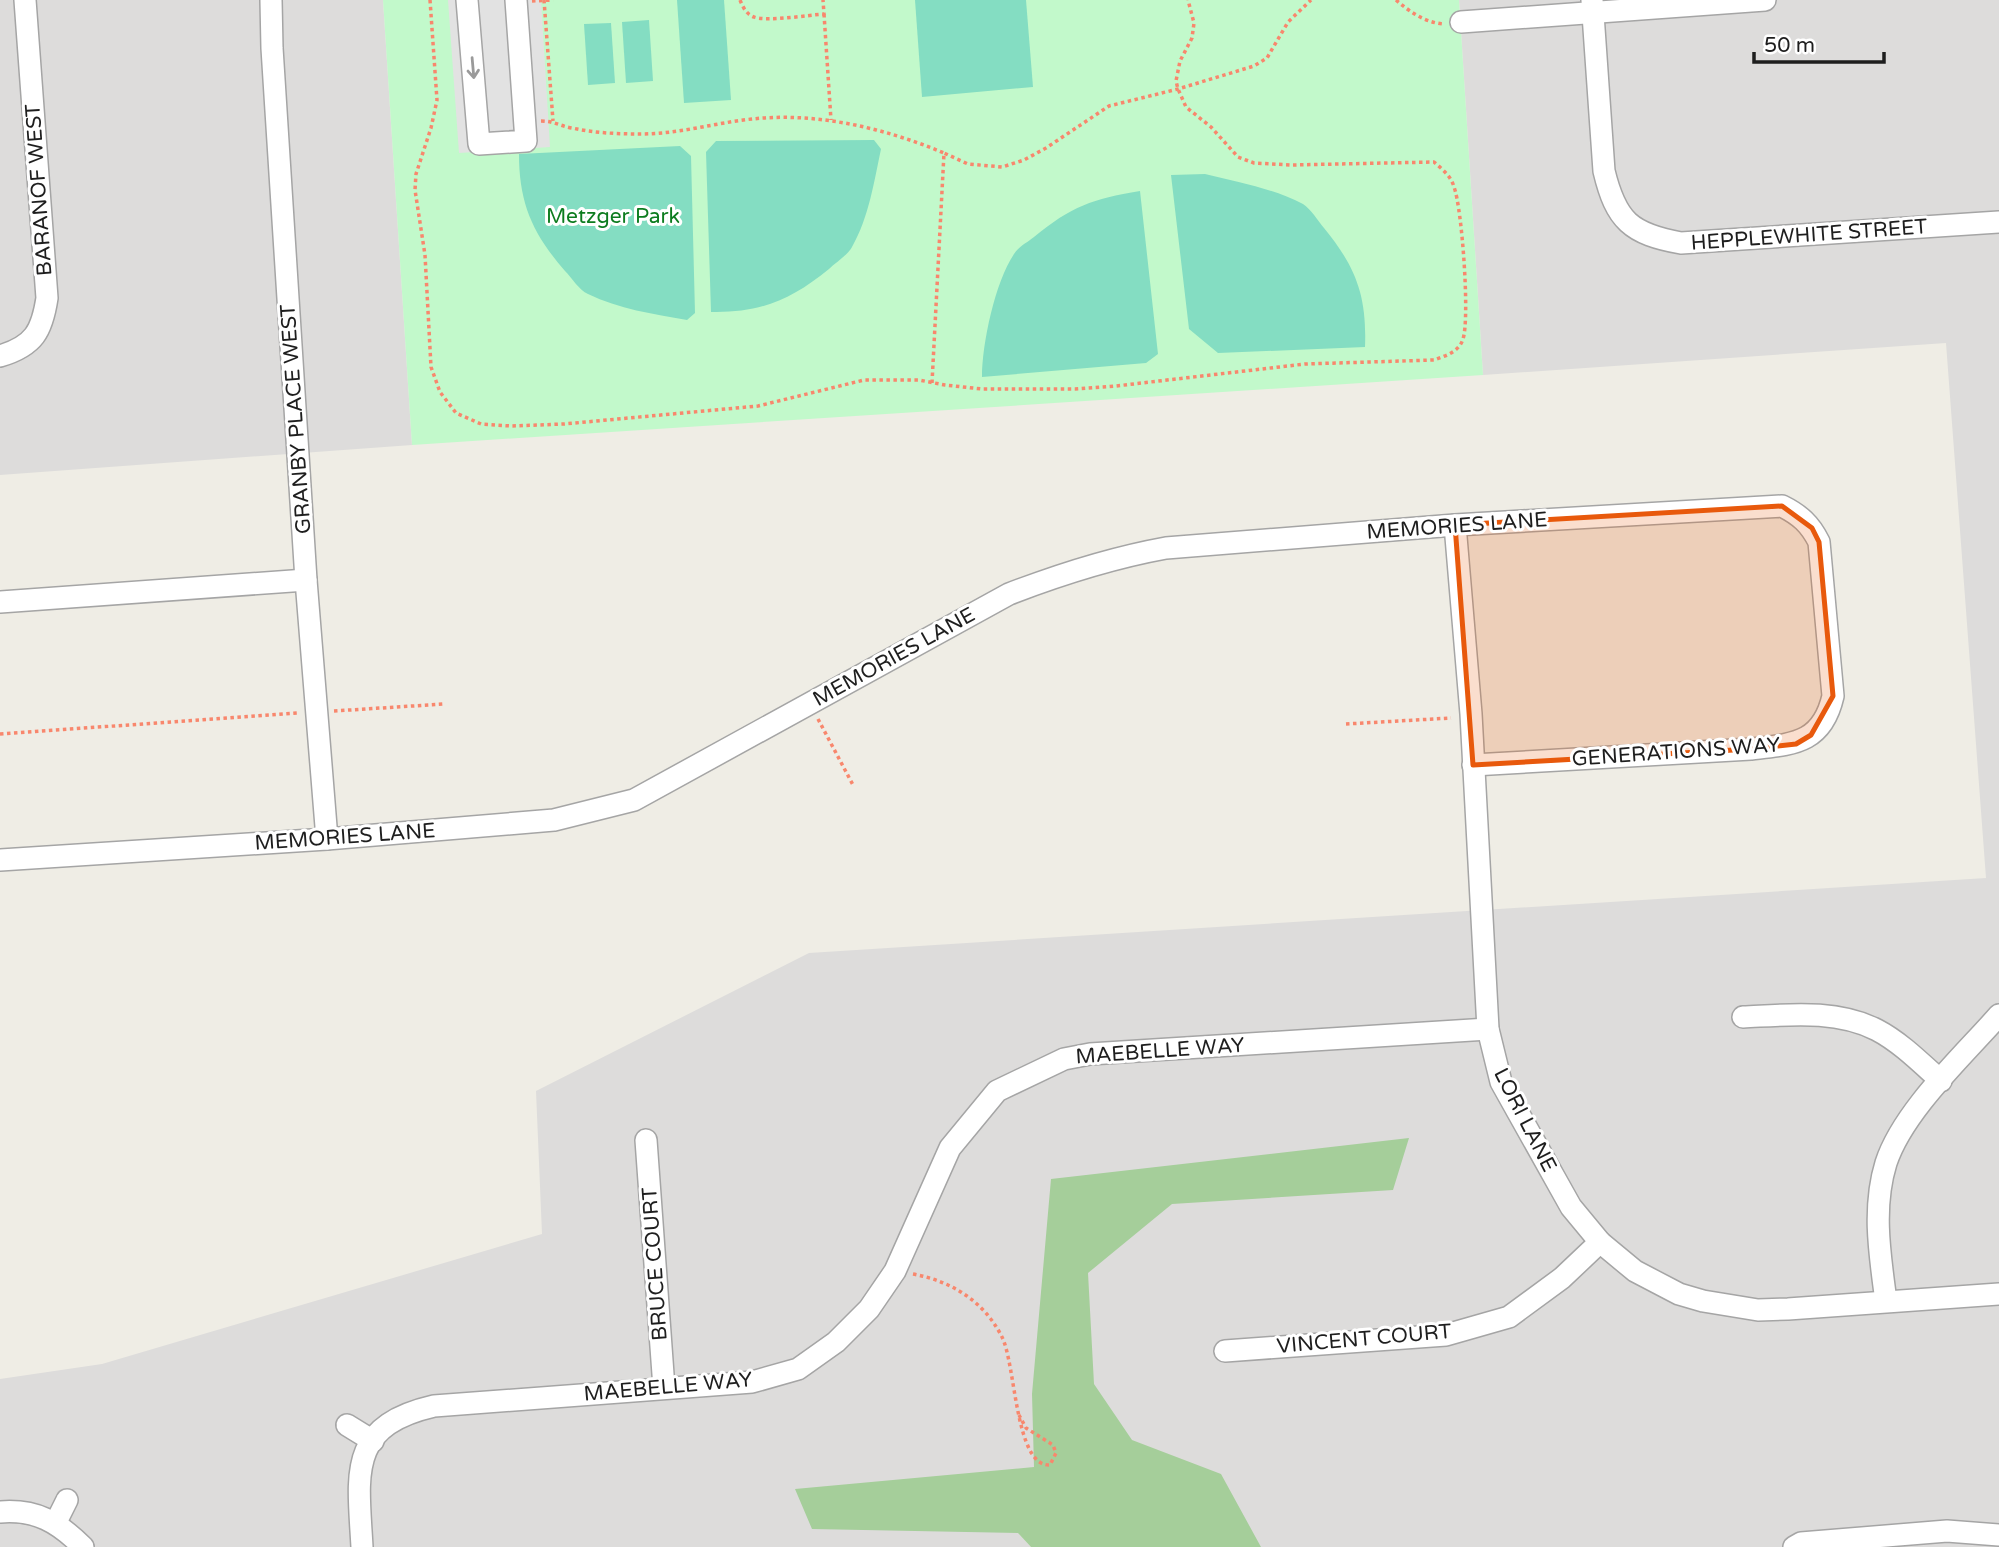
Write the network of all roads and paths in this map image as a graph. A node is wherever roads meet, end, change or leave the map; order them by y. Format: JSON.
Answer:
{"nodes":[{"id":1,"x":25,"y":0,"type":"edge"},
{"id":2,"x":271,"y":0,"type":"edge"},
{"id":3,"x":430,"y":0,"type":"edge"},
{"id":4,"x":467,"y":0,"type":"edge"},
{"id":5,"x":516,"y":0,"type":"edge"},
{"id":6,"x":544,"y":0,"type":"edge"},
{"id":7,"x":740,"y":0,"type":"edge"},
{"id":8,"x":823,"y":0,"type":"edge"},
{"id":9,"x":1188,"y":0,"type":"edge"},
{"id":10,"x":1311,"y":0,"type":"edge"},
{"id":11,"x":1396,"y":0,"type":"edge"},
{"id":12,"x":1765,"y":0,"type":"edge"},
{"id":13,"x":1592,"y":6,"type":"edge"},
{"id":14,"x":824,"y":14,"type":"junction"},
{"id":15,"x":1461,"y":22,"type":"joint"},
{"id":16,"x":1178,"y":89,"type":"junction"},
{"id":17,"x":553,"y":121,"type":"junction"},
{"id":18,"x":831,"y":121,"type":"junction"},
{"id":19,"x":524,"y":122,"type":"junction"},
{"id":20,"x":944,"y":153,"type":"junction"},
{"id":21,"x":1999,"y":222,"type":"edge"},
{"id":22,"x":0,"y":356,"type":"edge"},
{"id":23,"x":932,"y":383,"type":"junction"},
{"id":24,"x":1800,"y":515,"type":"joint"},
{"id":25,"x":1455,"y":525,"type":"junction"},
{"id":26,"x":306,"y":580,"type":"junction"},
{"id":27,"x":0,"y":602,"type":"edge"},
{"id":28,"x":444,"y":704,"type":"dead end"},
{"id":29,"x":325,"y":711,"type":"dead end"},
{"id":30,"x":309,"y":712,"type":"dead end"},
{"id":31,"x":1451,"y":718,"type":"dead end"},
{"id":32,"x":821,"y":724,"type":"dead end"},
{"id":33,"x":1346,"y":724,"type":"dead end"},
{"id":34,"x":0,"y":734,"type":"edge"},
{"id":35,"x":1473,"y":765,"type":"junction"},
{"id":36,"x":853,"y":785,"type":"dead end"},
{"id":37,"x":327,"y":839,"type":"junction"},
{"id":38,"x":0,"y":860,"type":"edge"},
{"id":39,"x":1999,"y":1015,"type":"edge"},
{"id":40,"x":1743,"y":1017,"type":"dead end"},
{"id":41,"x":1488,"y":1029,"type":"junction"},
{"id":42,"x":1941,"y":1081,"type":"junction"},
{"id":43,"x":646,"y":1140,"type":"dead end"},
{"id":44,"x":1600,"y":1242,"type":"junction"},
{"id":45,"x":908,"y":1273,"type":"dead end"},
{"id":46,"x":1999,"y":1294,"type":"edge"},
{"id":47,"x":1886,"y":1301,"type":"junction"},
{"id":48,"x":1225,"y":1351,"type":"dead end"},
{"id":49,"x":664,"y":1388,"type":"junction"},
{"id":50,"x":1019,"y":1415,"type":"junction"},
{"id":51,"x":347,"y":1425,"type":"dead end"},
{"id":52,"x":373,"y":1441,"type":"junction"},
{"id":53,"x":67,"y":1500,"type":"dead end"},
{"id":54,"x":0,"y":1512,"type":"edge"},
{"id":55,"x":56,"y":1522,"type":"junction"},
{"id":56,"x":1999,"y":1535,"type":"edge"},
{"id":57,"x":83,"y":1547,"type":"edge"},
{"id":58,"x":362,"y":1547,"type":"edge"},
{"id":59,"x":1794,"y":1547,"type":"edge"}],
"edges":[{"from":1,"to":22,"type":"street","name":"BARANOF WEST"},
{"from":2,"to":26,"type":"street","name":"GRANBY PLACE WEST"},
{"from":3,"to":23,"type":"path"},
{"from":4,"to":19,"type":"street","one_way":true},
{"from":5,"to":19,"type":"street"},
{"from":6,"to":17,"type":"path"},
{"from":7,"to":14,"type":"path"},
{"from":8,"to":14,"type":"path"},
{"from":9,"to":16,"type":"path"},
{"from":10,"to":16,"type":"path"},
{"from":11,"to":15,"type":"path"},
{"from":12,"to":13,"type":"street"},
{"from":13,"to":15,"type":"street"},
{"from":13,"to":21,"type":"street","name":"HEPPLEWHITE STREET"},
{"from":14,"to":18,"type":"path"},
{"from":16,"to":20,"type":"path"},
{"from":16,"to":23,"type":"path"},
{"from":17,"to":18,"type":"path"},
{"from":17,"to":19,"type":"path"},
{"from":18,"to":20,"type":"path"},
{"from":20,"to":23,"type":"path"},
{"from":24,"to":25,"type":"street","name":"MEMORIES LANE"},
{"from":24,"to":35,"type":"street","name":"GENERATIONS WAY"},
{"from":25,"to":35,"type":"street","name":"LORI LANE"},
{"from":25,"to":37,"type":"street","name":"MEMORIES LANE"},
{"from":26,"to":27,"type":"street"},
{"from":26,"to":37,"type":"street","name":"GRANBY PLACE WEST"},
{"from":28,"to":29,"type":"path"},
{"from":30,"to":34,"type":"path"},
{"from":31,"to":33,"type":"path"},
{"from":32,"to":36,"type":"path"},
{"from":35,"to":41,"type":"street","name":"LORI LANE"},
{"from":37,"to":38,"type":"street","name":"MEMORIES LANE"},
{"from":39,"to":42,"type":"street"},
{"from":40,"to":42,"type":"street"},
{"from":41,"to":44,"type":"street","name":"LORI LANE"},
{"from":41,"to":49,"type":"street","name":"MAEBELLE WAY"},
{"from":42,"to":47,"type":"street"},
{"from":43,"to":49,"type":"street","name":"BRUCE COURT"},
{"from":44,"to":47,"type":"street","name":"LORI LANE"},
{"from":44,"to":48,"type":"street","name":"VINCENT COURT"},
{"from":45,"to":50,"type":"path"},
{"from":46,"to":47,"type":"street","name":"LORI LANE"},
{"from":49,"to":52,"type":"street","name":"MAEBELLE WAY"},
{"from":50,"to":50,"type":"path"},
{"from":51,"to":52,"type":"street"},
{"from":52,"to":58,"type":"street"},
{"from":53,"to":55,"type":"street"},
{"from":54,"to":55,"type":"street"},
{"from":55,"to":57,"type":"street"},
{"from":56,"to":59,"type":"street"}]}
